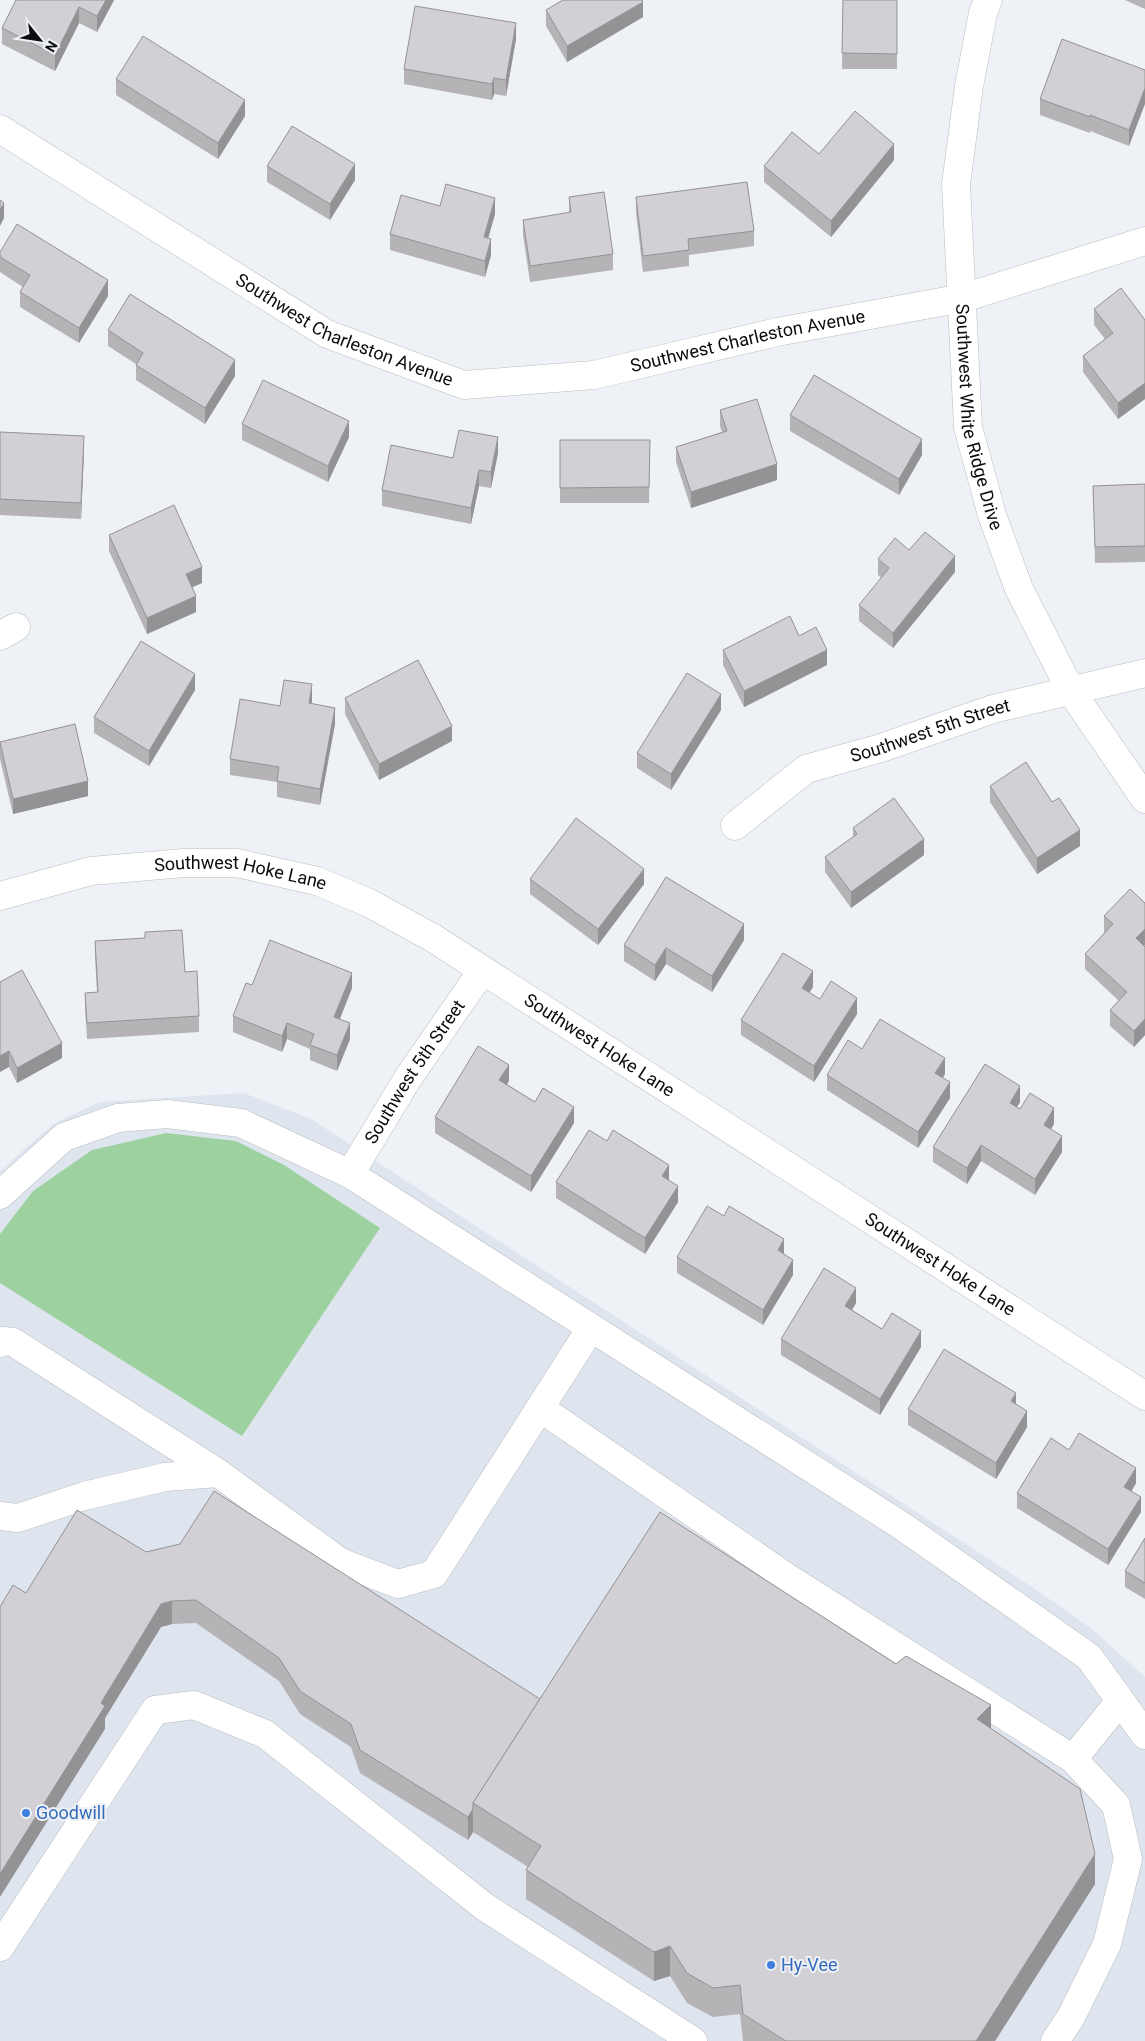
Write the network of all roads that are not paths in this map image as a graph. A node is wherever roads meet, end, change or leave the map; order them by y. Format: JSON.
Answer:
{"nodes":[{"id":1,"x":988,"y":0,"type":"edge"},
{"id":2,"x":0,"y":130,"type":"edge"},
{"id":3,"x":1145,"y":241,"type":"edge"},
{"id":4,"x":962,"y":298,"type":"junction"},
{"id":5,"x":1145,"y":673,"type":"edge"},
{"id":6,"x":1071,"y":692,"type":"junction"},
{"id":7,"x":1145,"y":799,"type":"edge"},
{"id":8,"x":735,"y":826,"type":"dead end"},
{"id":9,"x":0,"y":896,"type":"edge"},
{"id":10,"x":482,"y":970,"type":"junction"},
{"id":11,"x":350,"y":1174,"type":"junction"},
{"id":12,"x":0,"y":1195,"type":"edge"},
{"id":13,"x":591,"y":1328,"type":"junction"},
{"id":14,"x":0,"y":1343,"type":"edge"},
{"id":15,"x":1145,"y":1396,"type":"edge"},
{"id":16,"x":540,"y":1408,"type":"junction"},
{"id":17,"x":218,"y":1473,"type":"junction"},
{"id":18,"x":0,"y":1516,"type":"edge"},
{"id":19,"x":1120,"y":1701,"type":"junction"},
{"id":20,"x":1145,"y":1735,"type":"edge"},
{"id":21,"x":1073,"y":1759,"type":"junction"},
{"id":22,"x":0,"y":1946,"type":"edge"},
{"id":23,"x":693,"y":2041,"type":"edge"},
{"id":24,"x":1055,"y":2041,"type":"edge"}],
"edges":[{"from":1,"to":4,"type":"street","name":"Southwest White Ridge Drive"},
{"from":2,"to":4,"type":"street","name":"Southwest Charleston Avenue"},
{"from":3,"to":4,"type":"street","name":"Southwest Charleston Avenue"},
{"from":4,"to":6,"type":"street","name":"Southwest White Ridge Drive"},
{"from":5,"to":6,"type":"street","name":"Southwest 5th Street"},
{"from":6,"to":7,"type":"street","name":"Southwest White Ridge Drive"},
{"from":6,"to":8,"type":"street","name":"Southwest 5th Street"},
{"from":9,"to":10,"type":"street","name":"Southwest Hoke Lane"},
{"from":10,"to":11,"type":"street","name":"Southwest 5th Street"},
{"from":10,"to":15,"type":"street","name":"Southwest Hoke Lane"},
{"from":11,"to":12,"type":"street"},
{"from":11,"to":13,"type":"street"},
{"from":13,"to":16,"type":"street"},
{"from":13,"to":19,"type":"street"},
{"from":14,"to":17,"type":"street"},
{"from":16,"to":17,"type":"street"},
{"from":16,"to":21,"type":"street"},
{"from":17,"to":18,"type":"street"},
{"from":19,"to":20,"type":"street"},
{"from":19,"to":21,"type":"street"},
{"from":21,"to":24,"type":"street"},
{"from":22,"to":23,"type":"street"}]}
